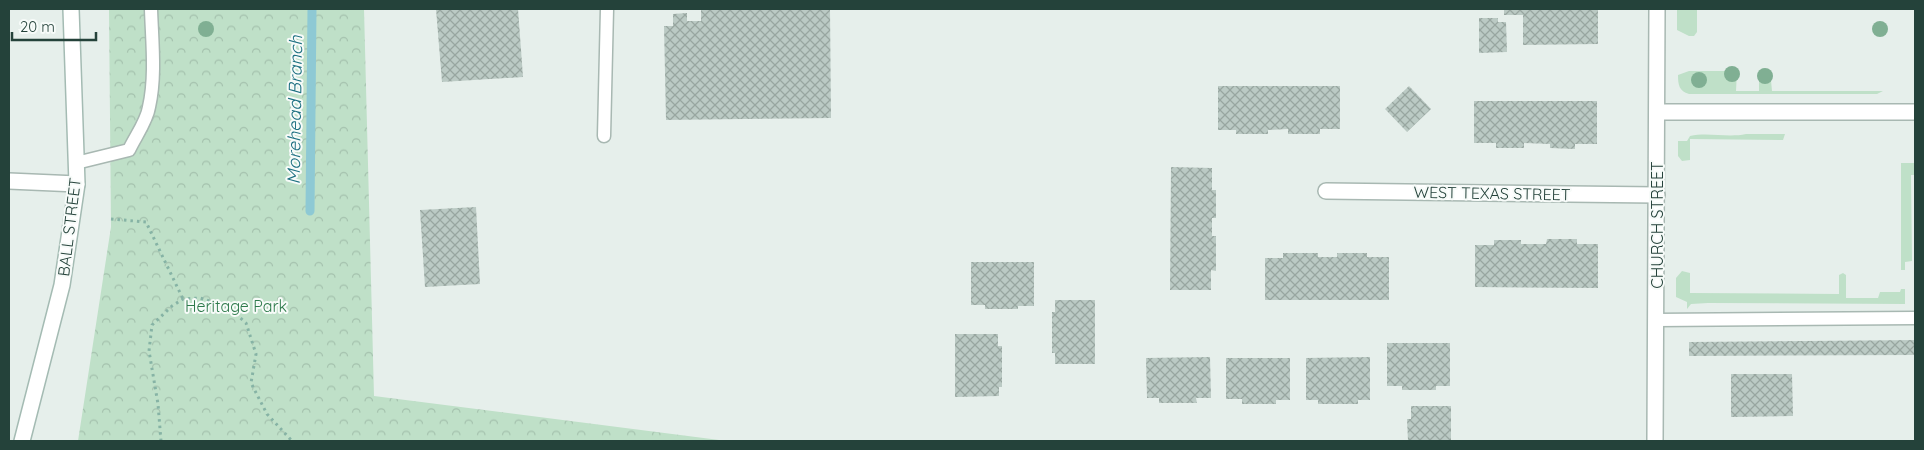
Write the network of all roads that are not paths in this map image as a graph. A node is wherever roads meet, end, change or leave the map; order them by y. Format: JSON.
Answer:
{"nodes":[{"id":1,"x":71,"y":9,"type":"edge"},
{"id":2,"x":151,"y":9,"type":"edge"},
{"id":3,"x":607,"y":9,"type":"edge"},
{"id":4,"x":1657,"y":9,"type":"edge"},
{"id":5,"x":1657,"y":112,"type":"junction"},
{"id":6,"x":1915,"y":112,"type":"edge"},
{"id":7,"x":604,"y":136,"type":"dead end"},
{"id":8,"x":76,"y":163,"type":"junction"},
{"id":9,"x":9,"y":181,"type":"edge"},
{"id":10,"x":77,"y":184,"type":"junction"},
{"id":11,"x":1326,"y":191,"type":"dead end"},
{"id":12,"x":1657,"y":196,"type":"junction"},
{"id":13,"x":1915,"y":318,"type":"edge"},
{"id":14,"x":1656,"y":320,"type":"junction"},
{"id":15,"x":22,"y":441,"type":"edge"},
{"id":16,"x":1655,"y":441,"type":"edge"}],
"edges":[{"from":1,"to":8,"type":"street","name":"BALL STREET"},
{"from":2,"to":8,"type":"lane"},
{"from":3,"to":7,"type":"lane"},
{"from":4,"to":5,"type":"street","name":"CHURCH STREET"},
{"from":5,"to":6,"type":"street"},
{"from":5,"to":12,"type":"street","name":"CHURCH STREET"},
{"from":8,"to":10,"type":"street","name":"BALL STREET"},
{"from":9,"to":10,"type":"street"},
{"from":10,"to":15,"type":"street","name":"BALL STREET"},
{"from":11,"to":12,"type":"street","name":"WEST TEXAS STREET"},
{"from":12,"to":14,"type":"street","name":"CHURCH STREET"},
{"from":13,"to":14,"type":"lane"},
{"from":14,"to":16,"type":"street","name":"CHURCH STREET"}]}
